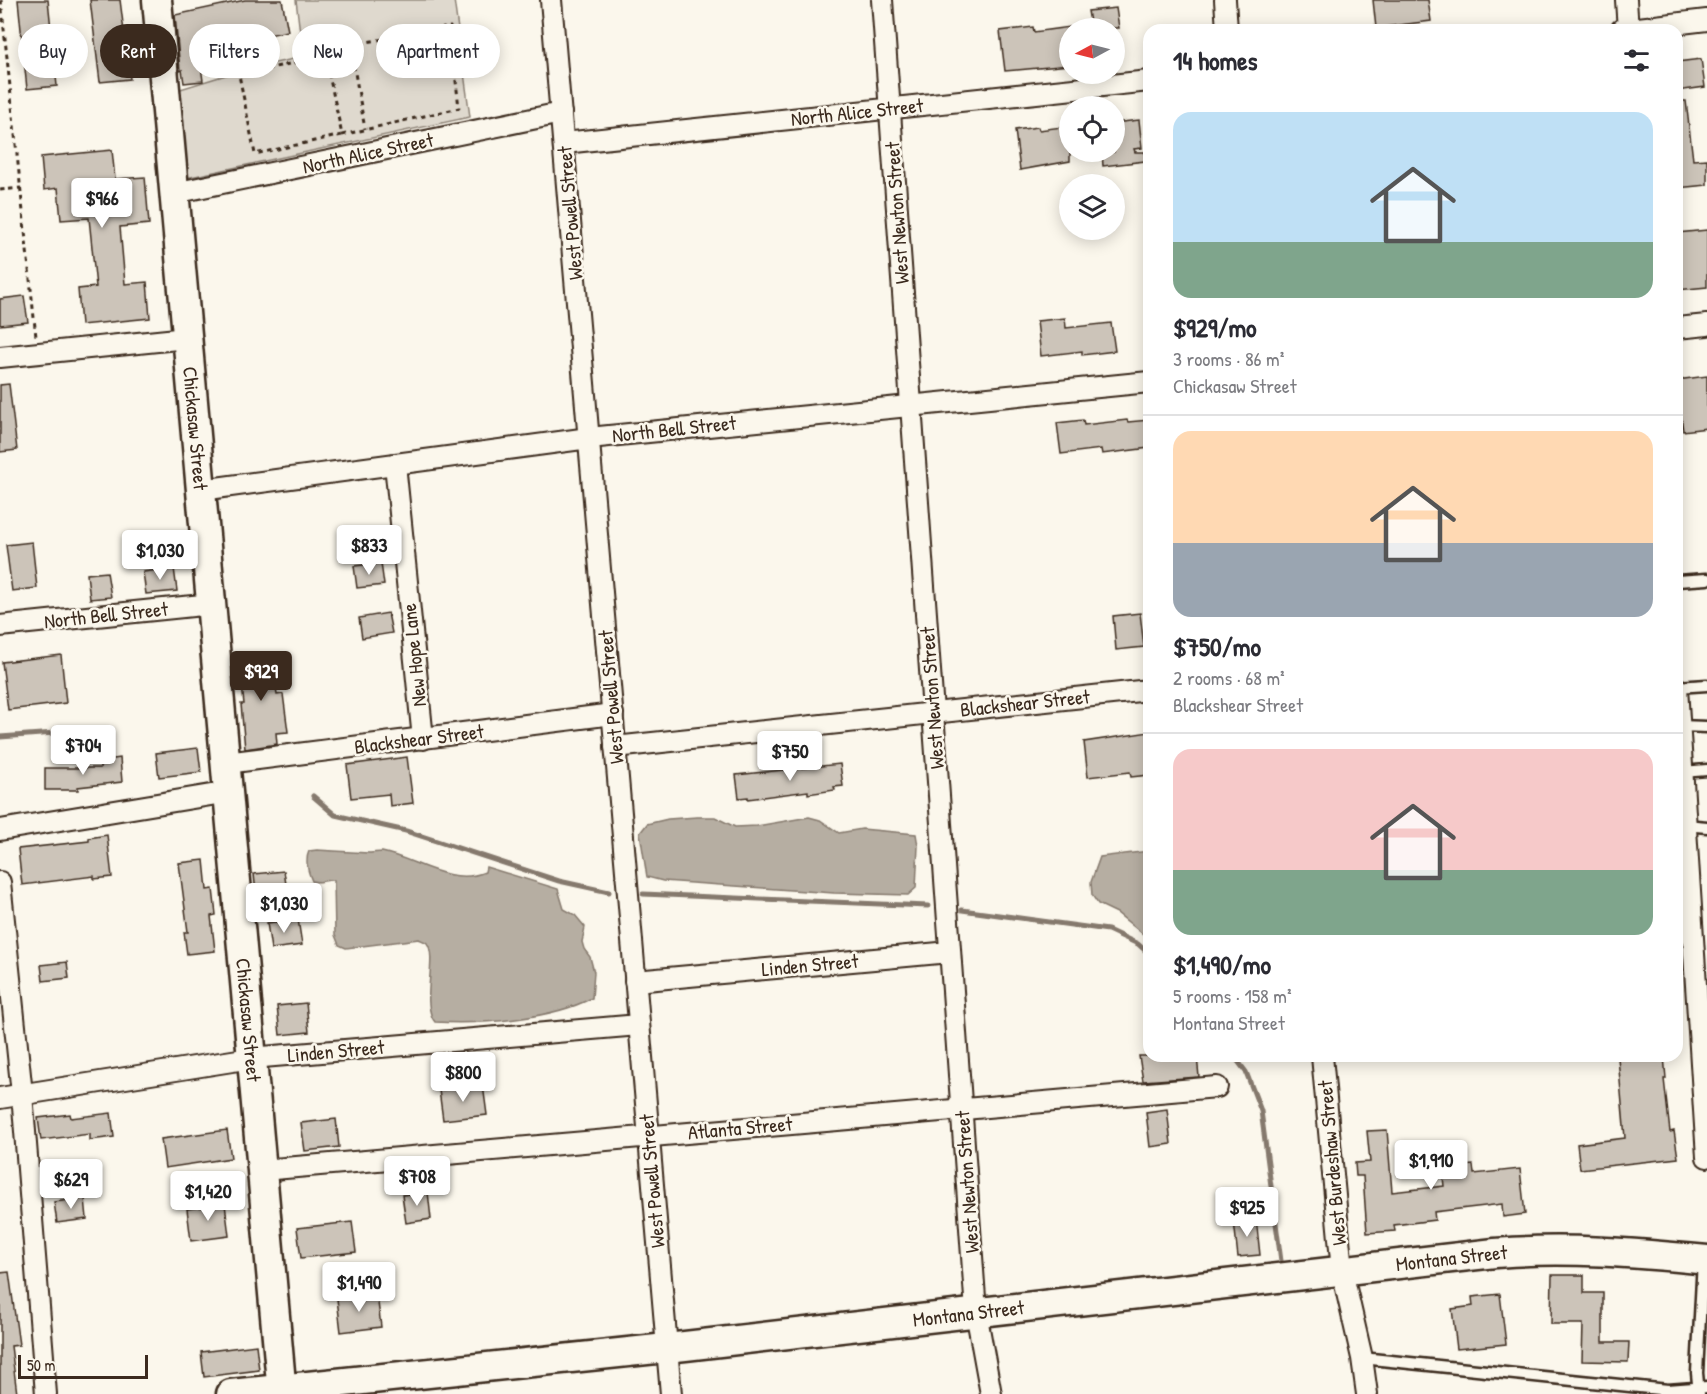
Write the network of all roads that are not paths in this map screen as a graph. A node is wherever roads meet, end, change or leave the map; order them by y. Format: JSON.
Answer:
{"nodes":[{"id":1,"x":157,"y":0,"type":"edge"},
{"id":2,"x":551,"y":0,"type":"edge"},
{"id":3,"x":882,"y":0,"type":"edge"},
{"id":4,"x":1225,"y":0,"type":"edge"},
{"id":5,"x":1626,"y":0,"type":"edge"},
{"id":6,"x":1707,"y":20,"type":"edge"},
{"id":7,"x":1227,"y":24,"type":"edge"},
{"id":8,"x":1628,"y":24,"type":"edge"},
{"id":9,"x":1675,"y":24,"type":"edge"},
{"id":10,"x":1143,"y":82,"type":"edge"},
{"id":11,"x":889,"y":109,"type":"junction"},
{"id":12,"x":561,"y":113,"type":"junction"},
{"id":13,"x":564,"y":143,"type":"junction"},
{"id":14,"x":174,"y":193,"type":"junction"},
{"id":15,"x":1707,"y":326,"type":"edge"},
{"id":16,"x":1683,"y":328,"type":"edge"},
{"id":17,"x":187,"y":338,"type":"junction"},
{"id":18,"x":0,"y":357,"type":"edge"},
{"id":19,"x":1143,"y":383,"type":"edge"},
{"id":20,"x":911,"y":405,"type":"junction"},
{"id":21,"x":590,"y":438,"type":"junction"},
{"id":22,"x":395,"y":464,"type":"junction"},
{"id":23,"x":201,"y":490,"type":"junction"},
{"id":24,"x":1707,"y":579,"type":"edge"},
{"id":25,"x":1683,"y":581,"type":"edge"},
{"id":26,"x":212,"y":604,"type":"junction"},
{"id":27,"x":0,"y":626,"type":"edge"},
{"id":28,"x":1707,"y":685,"type":"edge"},
{"id":29,"x":1683,"y":687,"type":"edge"},
{"id":30,"x":1143,"y":691,"type":"edge"},
{"id":31,"x":933,"y":712,"type":"junction"},
{"id":32,"x":613,"y":714,"type":"junction"},
{"id":33,"x":1683,"y":726,"type":"edge"},
{"id":34,"x":1707,"y":727,"type":"edge"},
{"id":35,"x":423,"y":739,"type":"junction"},
{"id":36,"x":615,"y":747,"type":"junction"},
{"id":37,"x":226,"y":763,"type":"junction"},
{"id":38,"x":1707,"y":770,"type":"edge"},
{"id":39,"x":1683,"y":772,"type":"edge"},
{"id":40,"x":1683,"y":790,"type":"edge"},
{"id":41,"x":229,"y":792,"type":"junction"},
{"id":42,"x":1685,"y":825,"type":"junction"},
{"id":43,"x":1707,"y":827,"type":"edge"},
{"id":44,"x":0,"y":830,"type":"edge"},
{"id":45,"x":0,"y":882,"type":"edge"},
{"id":46,"x":1685,"y":945,"type":"edge"},
{"id":47,"x":950,"y":952,"type":"junction"},
{"id":48,"x":635,"y":981,"type":"junction"},
{"id":49,"x":639,"y":1025,"type":"junction"},
{"id":50,"x":252,"y":1058,"type":"junction"},
{"id":51,"x":1323,"y":1062,"type":"edge"},
{"id":52,"x":1217,"y":1087,"type":"dead end"},
{"id":53,"x":22,"y":1095,"type":"junction"},
{"id":54,"x":0,"y":1098,"type":"edge"},
{"id":55,"x":962,"y":1108,"type":"junction"},
{"id":56,"x":648,"y":1136,"type":"junction"},
{"id":57,"x":1707,"y":1157,"type":"edge"},
{"id":58,"x":262,"y":1170,"type":"junction"},
{"id":59,"x":1705,"y":1260,"type":"edge"},
{"id":60,"x":1342,"y":1271,"type":"junction"},
{"id":61,"x":976,"y":1312,"type":"junction"},
{"id":62,"x":667,"y":1348,"type":"junction"},
{"id":63,"x":1362,"y":1358,"type":"junction"},
{"id":64,"x":1702,"y":1389,"type":"edge"},
{"id":65,"x":282,"y":1391,"type":"edge"},
{"id":66,"x":46,"y":1394,"type":"edge"},
{"id":67,"x":231,"y":1394,"type":"edge"},
{"id":68,"x":671,"y":1394,"type":"edge"},
{"id":69,"x":991,"y":1394,"type":"edge"},
{"id":70,"x":1367,"y":1394,"type":"edge"}],
"edges":[{"from":1,"to":14,"type":"street","name":"Chickasaw Street"},
{"from":2,"to":12,"type":"street","name":"West Powell Street"},
{"from":3,"to":11,"type":"street","name":"West Newton Street"},
{"from":4,"to":7,"type":"street"},
{"from":5,"to":8,"type":"street"},
{"from":6,"to":9,"type":"street"},
{"from":10,"to":11,"type":"street","name":"North Alice Street"},
{"from":11,"to":13,"type":"street","name":"North Alice Street"},
{"from":11,"to":20,"type":"street","name":"West Newton Street"},
{"from":12,"to":13,"type":"street","name":"West Powell Street"},
{"from":12,"to":14,"type":"street","name":"North Alice Street"},
{"from":13,"to":21,"type":"street","name":"West Powell Street"},
{"from":14,"to":17,"type":"street","name":"Chickasaw Street"},
{"from":15,"to":16,"type":"street"},
{"from":17,"to":18,"type":"street"},
{"from":17,"to":23,"type":"street","name":"Chickasaw Street"},
{"from":19,"to":20,"type":"street","name":"North Bell Street"},
{"from":20,"to":21,"type":"street","name":"North Bell Street"},
{"from":20,"to":31,"type":"street","name":"West Newton Street"},
{"from":21,"to":22,"type":"street","name":"North Bell Street"},
{"from":21,"to":32,"type":"street","name":"West Powell Street"},
{"from":22,"to":23,"type":"street","name":"North Bell Street"},
{"from":22,"to":35,"type":"street","name":"New Hope Lane"},
{"from":23,"to":26,"type":"street","name":"Chickasaw Street"},
{"from":24,"to":25,"type":"lane"},
{"from":26,"to":27,"type":"street","name":"North Bell Street"},
{"from":26,"to":37,"type":"street","name":"Chickasaw Street"},
{"from":28,"to":29,"type":"lane"},
{"from":30,"to":31,"type":"street","name":"Blackshear Street"},
{"from":31,"to":36,"type":"street","name":"Blackshear Street"},
{"from":31,"to":47,"type":"street","name":"West Newton Street"},
{"from":32,"to":35,"type":"street","name":"Blackshear Street"},
{"from":32,"to":36,"type":"street","name":"West Powell Street"},
{"from":33,"to":34,"type":"lane"},
{"from":35,"to":37,"type":"street","name":"Blackshear Street"},
{"from":36,"to":48,"type":"street","name":"West Powell Street"},
{"from":37,"to":41,"type":"street","name":"Chickasaw Street"},
{"from":38,"to":39,"type":"lane"},
{"from":40,"to":42,"type":"street"},
{"from":41,"to":44,"type":"street"},
{"from":41,"to":50,"type":"street","name":"Chickasaw Street"},
{"from":42,"to":43,"type":"lane"},
{"from":42,"to":46,"type":"street"},
{"from":45,"to":53,"type":"street"},
{"from":46,"to":57,"type":"street"},
{"from":47,"to":48,"type":"street","name":"Linden Street"},
{"from":47,"to":55,"type":"street","name":"West Newton Street"},
{"from":48,"to":49,"type":"street","name":"West Powell Street"},
{"from":49,"to":50,"type":"street","name":"Linden Street"},
{"from":49,"to":56,"type":"street","name":"West Powell Street"},
{"from":50,"to":53,"type":"street","name":"Linden Street"},
{"from":50,"to":58,"type":"street","name":"Chickasaw Street"},
{"from":51,"to":60,"type":"street","name":"West Burdeshaw Street"},
{"from":52,"to":55,"type":"street","name":"Atlanta Street"},
{"from":53,"to":54,"type":"street","name":"Linden Street"},
{"from":53,"to":66,"type":"street"},
{"from":55,"to":56,"type":"street","name":"Atlanta Street"},
{"from":55,"to":61,"type":"street","name":"West Newton Street"},
{"from":56,"to":58,"type":"street","name":"Atlanta Street"},
{"from":56,"to":62,"type":"street","name":"West Powell Street"},
{"from":58,"to":65,"type":"street","name":"Chickasaw Street"},
{"from":59,"to":60,"type":"street","name":"Montana Street"},
{"from":59,"to":64,"type":"lane"},
{"from":60,"to":61,"type":"street","name":"Montana Street"},
{"from":60,"to":63,"type":"street","name":"West Burdeshaw Street"},
{"from":61,"to":62,"type":"street","name":"Montana Street"},
{"from":61,"to":69,"type":"street","name":"West Newton Street"},
{"from":62,"to":65,"type":"street","name":"Montana Street"},
{"from":62,"to":68,"type":"street","name":"West Powell Street"},
{"from":63,"to":64,"type":"lane"},
{"from":63,"to":70,"type":"street","name":"West Burdeshaw Street"},
{"from":65,"to":67,"type":"street","name":"Montana Street"}]}
